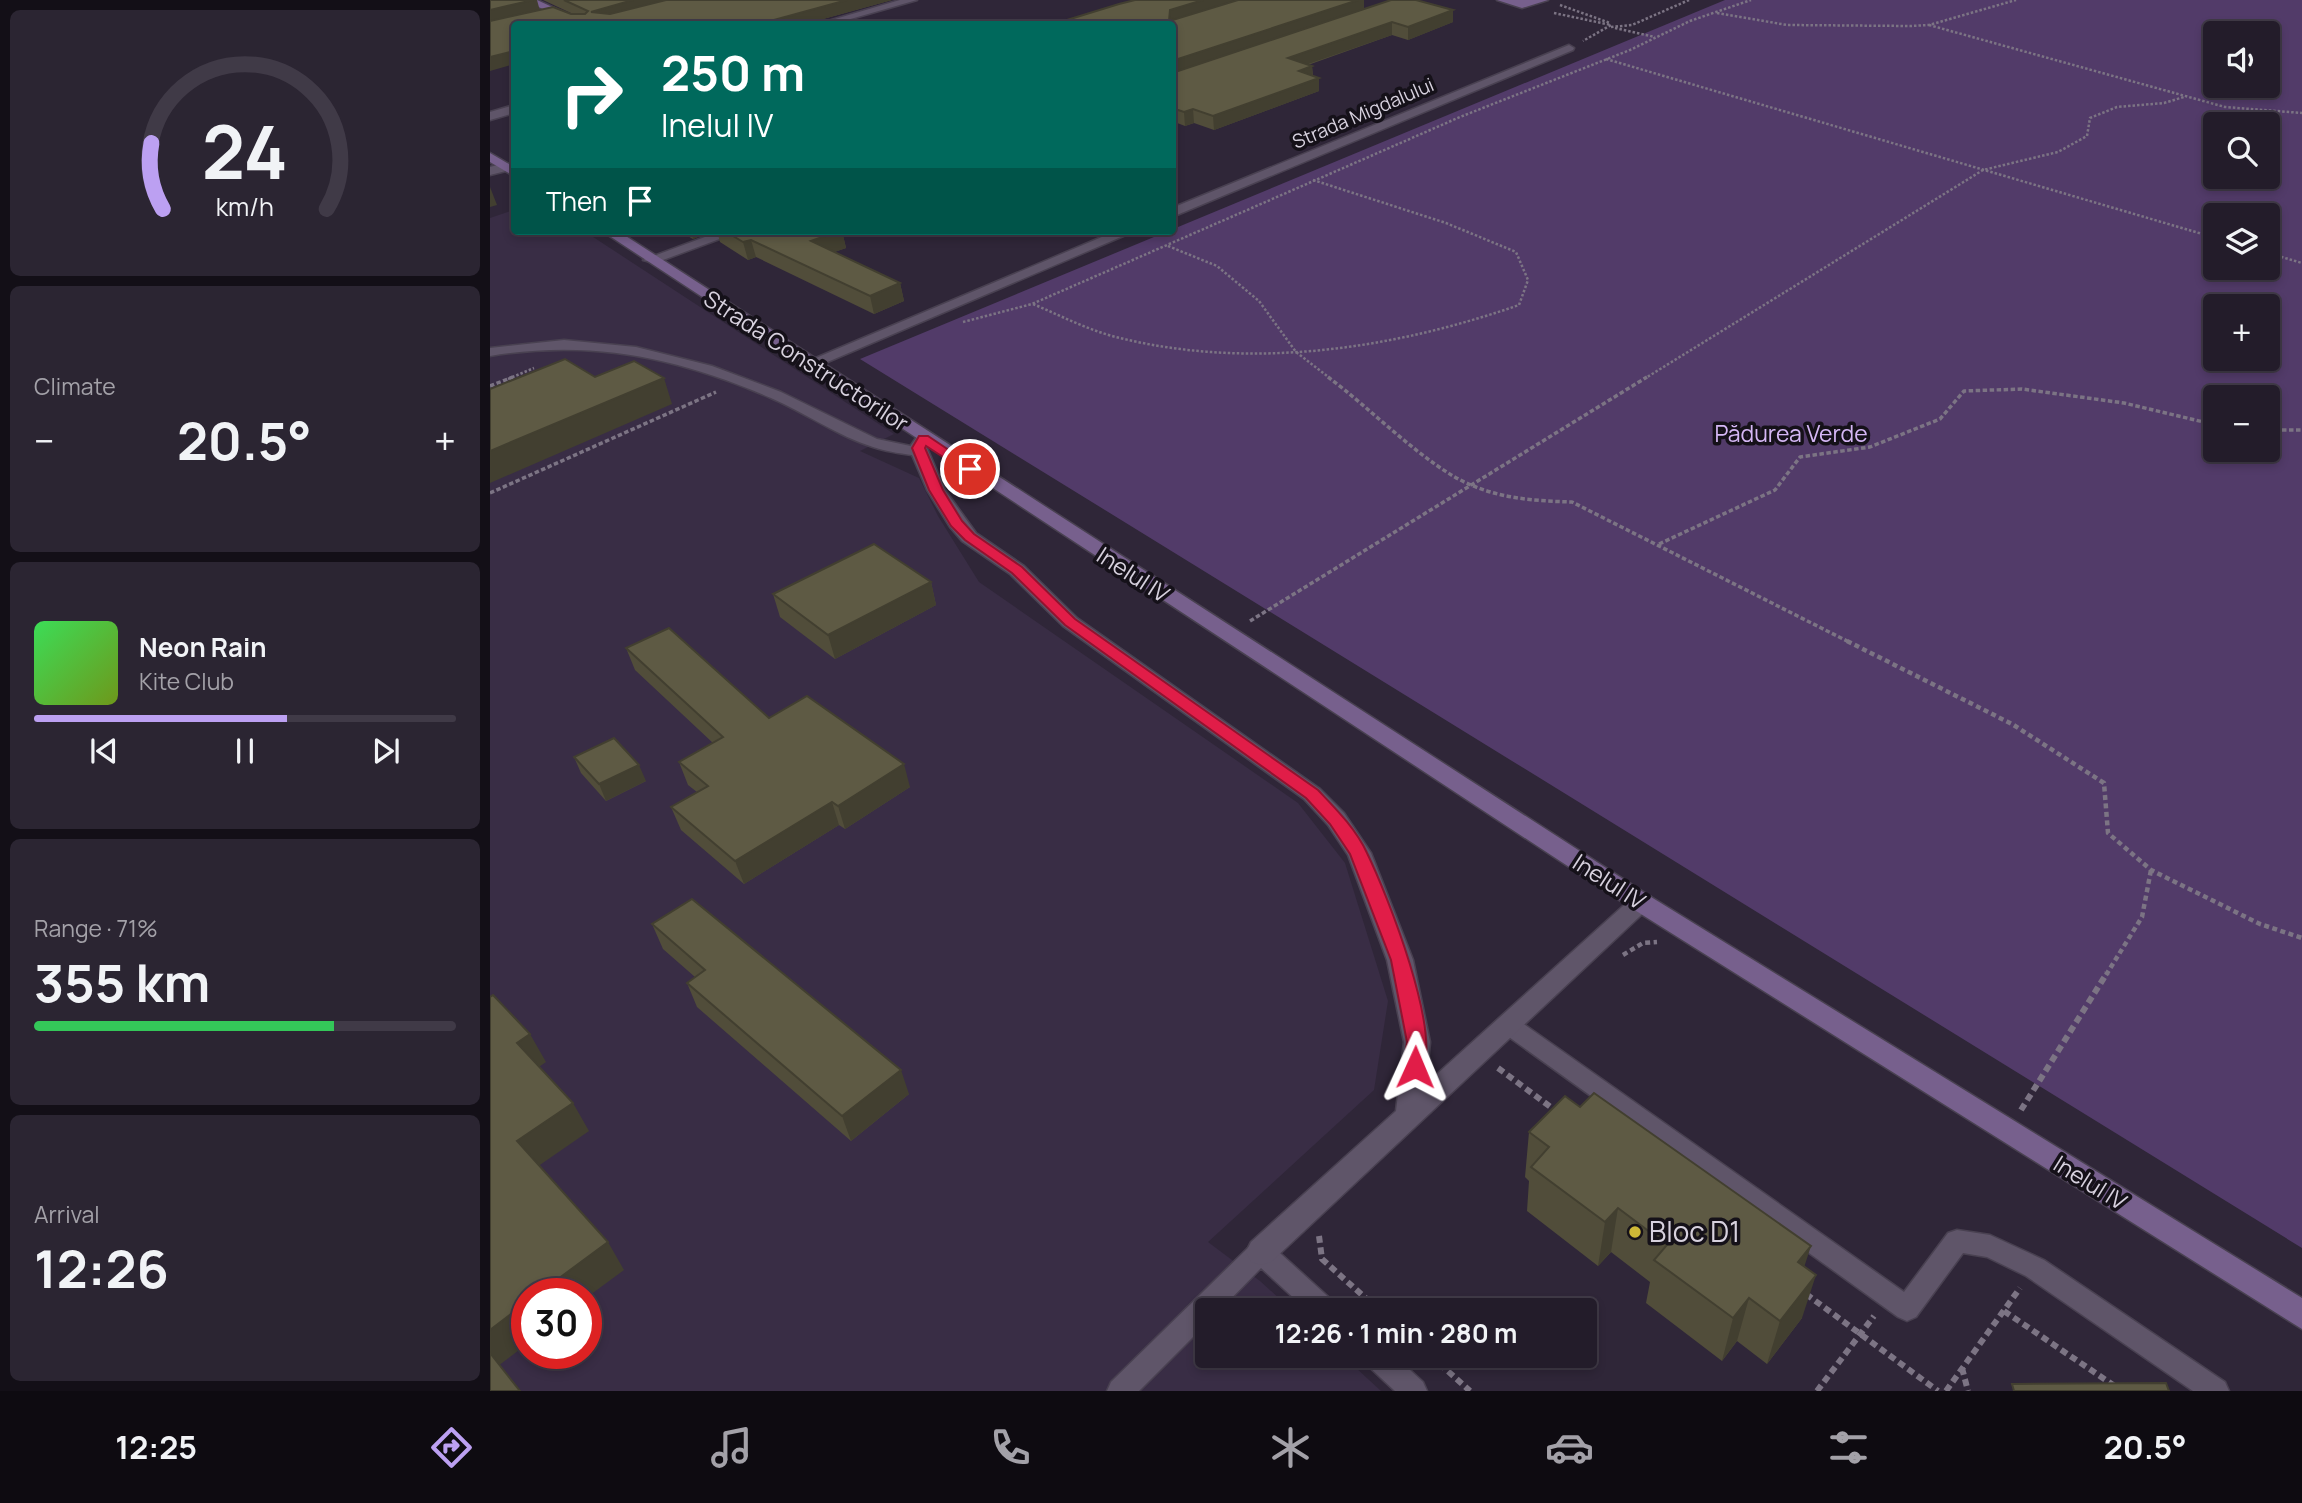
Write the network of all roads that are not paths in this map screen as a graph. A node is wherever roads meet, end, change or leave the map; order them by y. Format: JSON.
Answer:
{"nodes":[{"id":1,"x":528,"y":0,"type":"edge"},
{"id":2,"x":912,"y":0,"type":"edge"},
{"id":3,"x":1502,"y":0,"type":"edge"},
{"id":4,"x":1543,"y":0,"type":"edge"},
{"id":5,"x":557,"y":13,"type":"junction"},
{"id":6,"x":544,"y":16,"type":"edge"},
{"id":7,"x":577,"y":21,"type":"edge"},
{"id":8,"x":834,"y":21,"type":"edge"},
{"id":9,"x":1569,"y":48,"type":"road end"},
{"id":10,"x":511,"y":110,"type":"edge"},
{"id":11,"x":490,"y":116,"type":"edge"},
{"id":12,"x":490,"y":157,"type":"edge"},
{"id":13,"x":510,"y":169,"type":"edge"},
{"id":14,"x":490,"y":172,"type":"edge"},
{"id":15,"x":1176,"y":210,"type":"edge"},
{"id":16,"x":615,"y":235,"type":"edge"},
{"id":17,"x":722,"y":235,"type":"edge"},
{"id":18,"x":1118,"y":235,"type":"edge"},
{"id":19,"x":650,"y":260,"type":"junction"},
{"id":20,"x":490,"y":352,"type":"edge"},
{"id":21,"x":812,"y":363,"type":"junction"},
{"id":22,"x":922,"y":445,"type":"junction"},
{"id":23,"x":1642,"y":903,"type":"junction"},
{"id":24,"x":1520,"y":1033,"type":"junction"},
{"id":25,"x":1409,"y":1116,"type":"junction"},
{"id":26,"x":1261,"y":1251,"type":"junction"},
{"id":27,"x":1312,"y":1298,"type":"edge"},
{"id":28,"x":2302,"y":1315,"type":"edge"},
{"id":29,"x":1389,"y":1368,"type":"edge"},
{"id":30,"x":1119,"y":1391,"type":"edge"},
{"id":31,"x":1415,"y":1391,"type":"edge"},
{"id":32,"x":2216,"y":1391,"type":"edge"}],
"edges":[{"from":1,"to":5,"type":"main road"},
{"from":2,"to":8,"type":"street"},
{"from":3,"to":4,"type":"main road"},
{"from":5,"to":6,"type":"main road"},
{"from":5,"to":7,"type":"main road"},
{"from":9,"to":15,"type":"street","name":"Strada Migdalului"},
{"from":10,"to":11,"type":"street"},
{"from":12,"to":13,"type":"main road"},
{"from":13,"to":14,"type":"street"},
{"from":16,"to":19,"type":"main road","name":"Strada Constructorilor"},
{"from":17,"to":19,"type":"street"},
{"from":18,"to":21,"type":"street"},
{"from":19,"to":21,"type":"main road","name":"Strada Constructorilor"},
{"from":20,"to":22,"type":"lane"},
{"from":21,"to":22,"type":"main road","name":"Strada Constructorilor"},
{"from":22,"to":23,"type":"main road","name":"Inelul IV"},
{"from":22,"to":25,"type":"street","name":"Strada Constructorilor"},
{"from":23,"to":24,"type":"street"},
{"from":23,"to":28,"type":"main road","name":"Inelul IV"},
{"from":24,"to":25,"type":"street"},
{"from":24,"to":32,"type":"lane"},
{"from":25,"to":26,"type":"street"},
{"from":26,"to":27,"type":"lane"},
{"from":26,"to":30,"type":"lane"},
{"from":29,"to":31,"type":"lane"}]}
